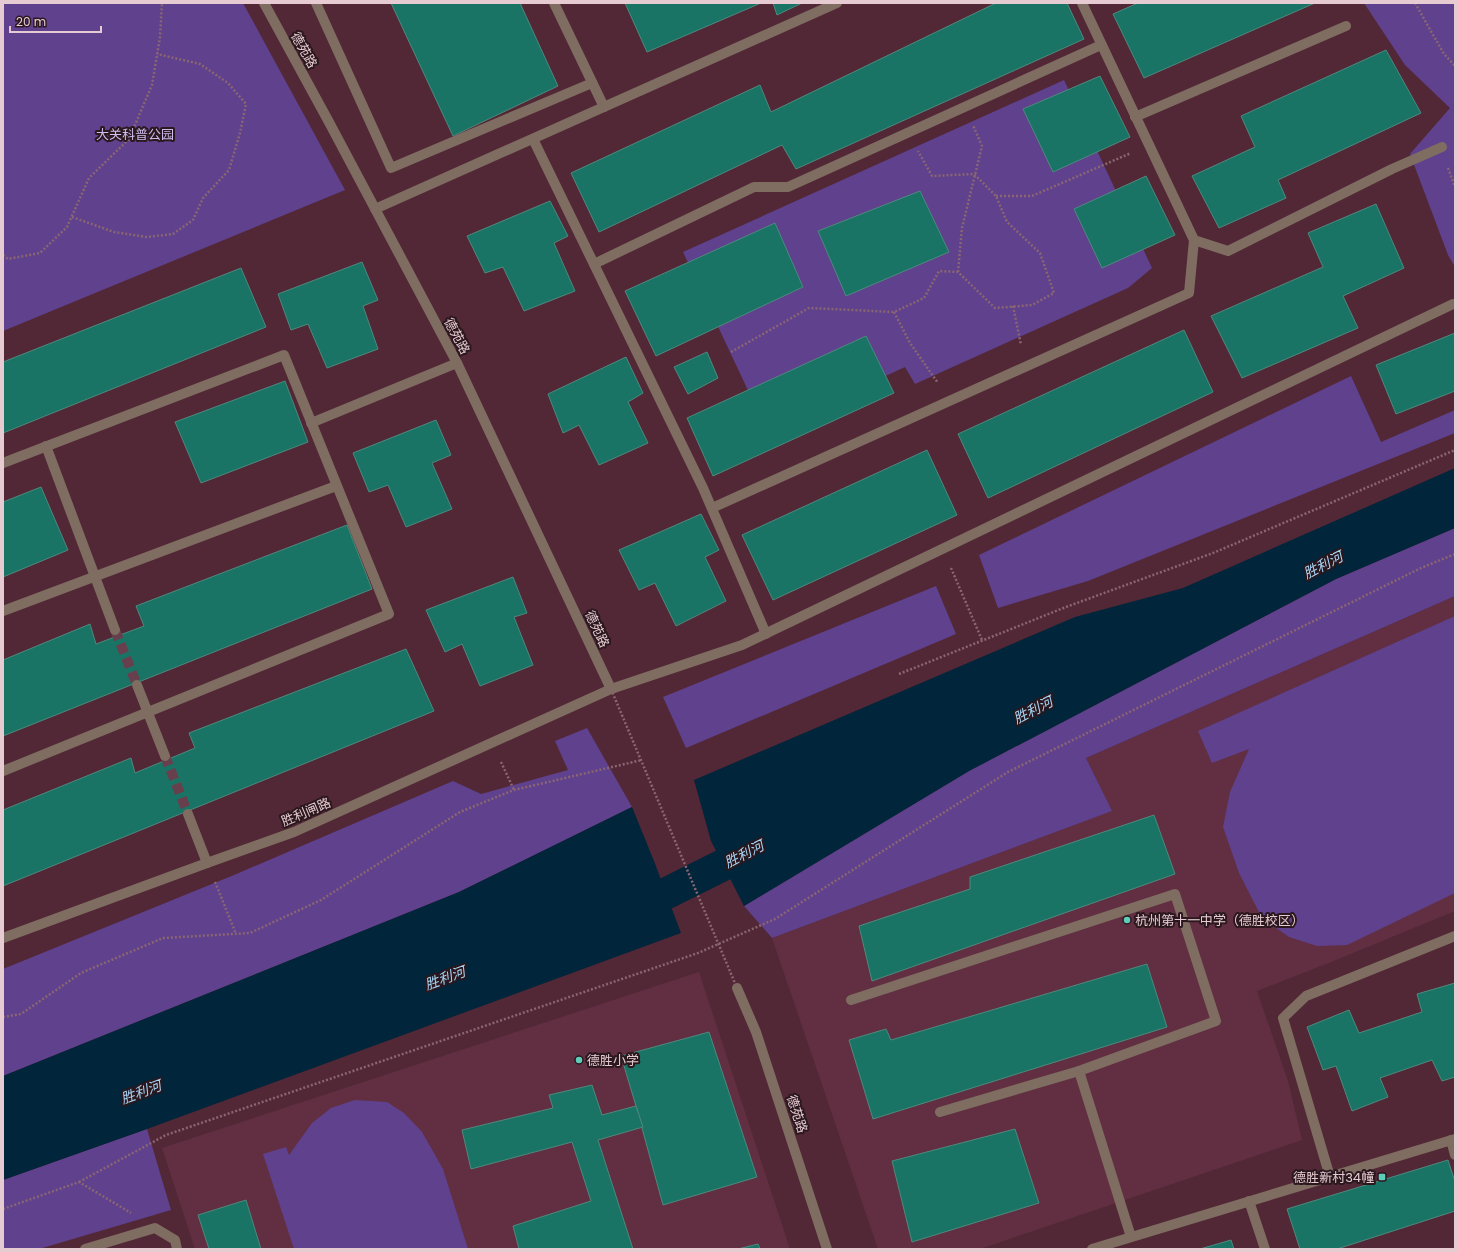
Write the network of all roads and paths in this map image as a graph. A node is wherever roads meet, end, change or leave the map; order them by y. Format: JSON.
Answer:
{"nodes":[{"id":1,"x":162,"y":3,"type":"edge"},
{"id":2,"x":264,"y":3,"type":"edge"},
{"id":3,"x":316,"y":3,"type":"edge"},
{"id":4,"x":554,"y":3,"type":"edge"},
{"id":5,"x":837,"y":3,"type":"edge"},
{"id":6,"x":1082,"y":3,"type":"edge"},
{"id":7,"x":1416,"y":3,"type":"edge"},
{"id":8,"x":1346,"y":26,"type":"dead end"},
{"id":9,"x":1101,"y":45,"type":"junction"},
{"id":10,"x":157,"y":54,"type":"junction"},
{"id":11,"x":1455,"y":66,"type":"edge"},
{"id":12,"x":592,"y":83,"type":"junction"},
{"id":13,"x":604,"y":107,"type":"junction"},
{"id":14,"x":965,"y":107,"type":"junction"},
{"id":15,"x":1135,"y":117,"type":"junction"},
{"id":16,"x":907,"y":133,"type":"junction"},
{"id":17,"x":533,"y":139,"type":"junction"},
{"id":18,"x":1149,"y":145,"type":"junction"},
{"id":19,"x":1442,"y":147,"type":"dead end"},
{"id":20,"x":974,"y":174,"type":"junction"},
{"id":21,"x":996,"y":196,"type":"junction"},
{"id":22,"x":376,"y":209,"type":"junction"},
{"id":23,"x":72,"y":217,"type":"junction"},
{"id":24,"x":1194,"y":240,"type":"junction"},
{"id":25,"x":3,"y":255,"type":"edge"},
{"id":26,"x":594,"y":264,"type":"junction"},
{"id":27,"x":958,"y":272,"type":"junction"},
{"id":28,"x":1453,"y":304,"type":"dead end"},
{"id":29,"x":1013,"y":306,"type":"junction"},
{"id":30,"x":894,"y":312,"type":"junction"},
{"id":31,"x":730,"y":352,"type":"dead end"},
{"id":32,"x":457,"y":364,"type":"junction"},
{"id":33,"x":1025,"y":366,"type":"junction"},
{"id":34,"x":951,"y":400,"type":"junction"},
{"id":35,"x":311,"y":423,"type":"junction"},
{"id":36,"x":46,"y":446,"type":"junction"},
{"id":37,"x":1455,"y":450,"type":"edge"},
{"id":38,"x":3,"y":463,"type":"edge"},
{"id":39,"x":336,"y":486,"type":"junction"},
{"id":40,"x":712,"y":508,"type":"junction"},
{"id":41,"x":943,"y":549,"type":"junction"},
{"id":42,"x":1455,"y":554,"type":"edge"},
{"id":43,"x":95,"y":576,"type":"junction"},
{"id":44,"x":3,"y":611,"type":"edge"},
{"id":45,"x":115,"y":630,"type":"tunnel mouth"},
{"id":46,"x":766,"y":634,"type":"junction"},
{"id":47,"x":982,"y":640,"type":"junction"},
{"id":48,"x":899,"y":674,"type":"dead end"},
{"id":49,"x":137,"y":685,"type":"tunnel mouth"},
{"id":50,"x":611,"y":689,"type":"junction"},
{"id":51,"x":147,"y":712,"type":"junction"},
{"id":52,"x":492,"y":743,"type":"junction"},
{"id":53,"x":165,"y":756,"type":"tunnel mouth"},
{"id":54,"x":642,"y":760,"type":"junction"},
{"id":55,"x":3,"y":771,"type":"edge"},
{"id":56,"x":514,"y":790,"type":"junction"},
{"id":57,"x":188,"y":814,"type":"tunnel mouth"},
{"id":58,"x":207,"y":862,"type":"junction"},
{"id":59,"x":236,"y":934,"type":"junction"},
{"id":60,"x":1455,"y":936,"type":"edge"},
{"id":61,"x":3,"y":938,"type":"edge"},
{"id":62,"x":738,"y":988,"type":"joint"},
{"id":63,"x":851,"y":1000,"type":"dead end"},
{"id":64,"x":3,"y":1017,"type":"edge"},
{"id":65,"x":1079,"y":1071,"type":"junction"},
{"id":66,"x":940,"y":1112,"type":"dead end"},
{"id":67,"x":1453,"y":1140,"type":"edge"},
{"id":68,"x":1455,"y":1155,"type":"edge"},
{"id":69,"x":1330,"y":1177,"type":"junction"},
{"id":70,"x":79,"y":1182,"type":"junction"},
{"id":71,"x":1249,"y":1201,"type":"junction"},
{"id":72,"x":3,"y":1209,"type":"edge"},
{"id":73,"x":155,"y":1228,"type":"junction"},
{"id":74,"x":1131,"y":1237,"type":"junction"},
{"id":75,"x":85,"y":1249,"type":"edge"},
{"id":76,"x":177,"y":1249,"type":"edge"},
{"id":77,"x":827,"y":1249,"type":"edge"},
{"id":78,"x":1092,"y":1249,"type":"edge"},
{"id":79,"x":1264,"y":1249,"type":"edge"}],
"edges":[{"from":1,"to":10,"type":"path"},
{"from":2,"to":22,"type":"street","name":"德苑路"},
{"from":3,"to":12,"type":"street"},
{"from":4,"to":12,"type":"street"},
{"from":5,"to":13,"type":"street"},
{"from":6,"to":9,"type":"street"},
{"from":7,"to":11,"type":"path"},
{"from":8,"to":15,"type":"street"},
{"from":9,"to":14,"type":"street"},
{"from":9,"to":15,"type":"street"},
{"from":10,"to":23,"type":"path"},
{"from":10,"to":23,"type":"path"},
{"from":12,"to":13,"type":"street"},
{"from":13,"to":17,"type":"street"},
{"from":14,"to":16,"type":"street"},
{"from":14,"to":20,"type":"path"},
{"from":15,"to":18,"type":"street"},
{"from":16,"to":20,"type":"path"},
{"from":16,"to":26,"type":"street"},
{"from":17,"to":22,"type":"street"},
{"from":17,"to":26,"type":"street"},
{"from":18,"to":21,"type":"path"},
{"from":18,"to":24,"type":"street"},
{"from":19,"to":24,"type":"street"},
{"from":20,"to":21,"type":"path"},
{"from":20,"to":27,"type":"path"},
{"from":21,"to":29,"type":"path"},
{"from":22,"to":32,"type":"street","name":"德苑路"},
{"from":23,"to":25,"type":"path"},
{"from":24,"to":33,"type":"street"},
{"from":26,"to":40,"type":"street"},
{"from":27,"to":29,"type":"path"},
{"from":27,"to":30,"type":"path"},
{"from":28,"to":41,"type":"street","name":"胜利闸路"},
{"from":29,"to":33,"type":"path"},
{"from":30,"to":31,"type":"path"},
{"from":30,"to":34,"type":"path"},
{"from":32,"to":35,"type":"street"},
{"from":32,"to":50,"type":"street","name":"德苑路"},
{"from":33,"to":34,"type":"street"},
{"from":34,"to":40,"type":"street"},
{"from":35,"to":36,"type":"street"},
{"from":35,"to":39,"type":"street"},
{"from":36,"to":38,"type":"street"},
{"from":36,"to":43,"type":"street"},
{"from":37,"to":47,"type":"path"},
{"from":39,"to":43,"type":"street"},
{"from":39,"to":51,"type":"street"},
{"from":40,"to":46,"type":"street"},
{"from":41,"to":46,"type":"street","name":"胜利闸路"},
{"from":41,"to":47,"type":"path"},
{"from":42,"to":70,"type":"path"},
{"from":43,"to":44,"type":"street"},
{"from":43,"to":45,"type":"street"},
{"from":46,"to":50,"type":"street","name":"胜利闸路"},
{"from":47,"to":48,"type":"path"},
{"from":49,"to":51,"type":"street"},
{"from":50,"to":52,"type":"street","name":"胜利闸路"},
{"from":50,"to":54,"type":"path","bridge":true},
{"from":51,"to":53,"type":"street"},
{"from":51,"to":55,"type":"street"},
{"from":52,"to":56,"type":"path"},
{"from":52,"to":58,"type":"street","name":"胜利闸路"},
{"from":54,"to":56,"type":"path"},
{"from":54,"to":62,"type":"path","bridge":true},
{"from":56,"to":59,"type":"path"},
{"from":57,"to":58,"type":"street"},
{"from":58,"to":59,"type":"path"},
{"from":58,"to":61,"type":"street","name":"胜利闸路"},
{"from":59,"to":64,"type":"path"},
{"from":60,"to":69,"type":"street"},
{"from":62,"to":77,"type":"street","name":"德苑路"},
{"from":63,"to":65,"type":"street"},
{"from":65,"to":66,"type":"street"},
{"from":65,"to":74,"type":"street"},
{"from":67,"to":68,"type":"street"},
{"from":67,"to":69,"type":"street"},
{"from":69,"to":71,"type":"street"},
{"from":70,"to":72,"type":"path"},
{"from":70,"to":73,"type":"path"},
{"from":71,"to":74,"type":"street"},
{"from":71,"to":79,"type":"street"},
{"from":73,"to":75,"type":"street"},
{"from":73,"to":76,"type":"street"},
{"from":74,"to":78,"type":"street"}]}
